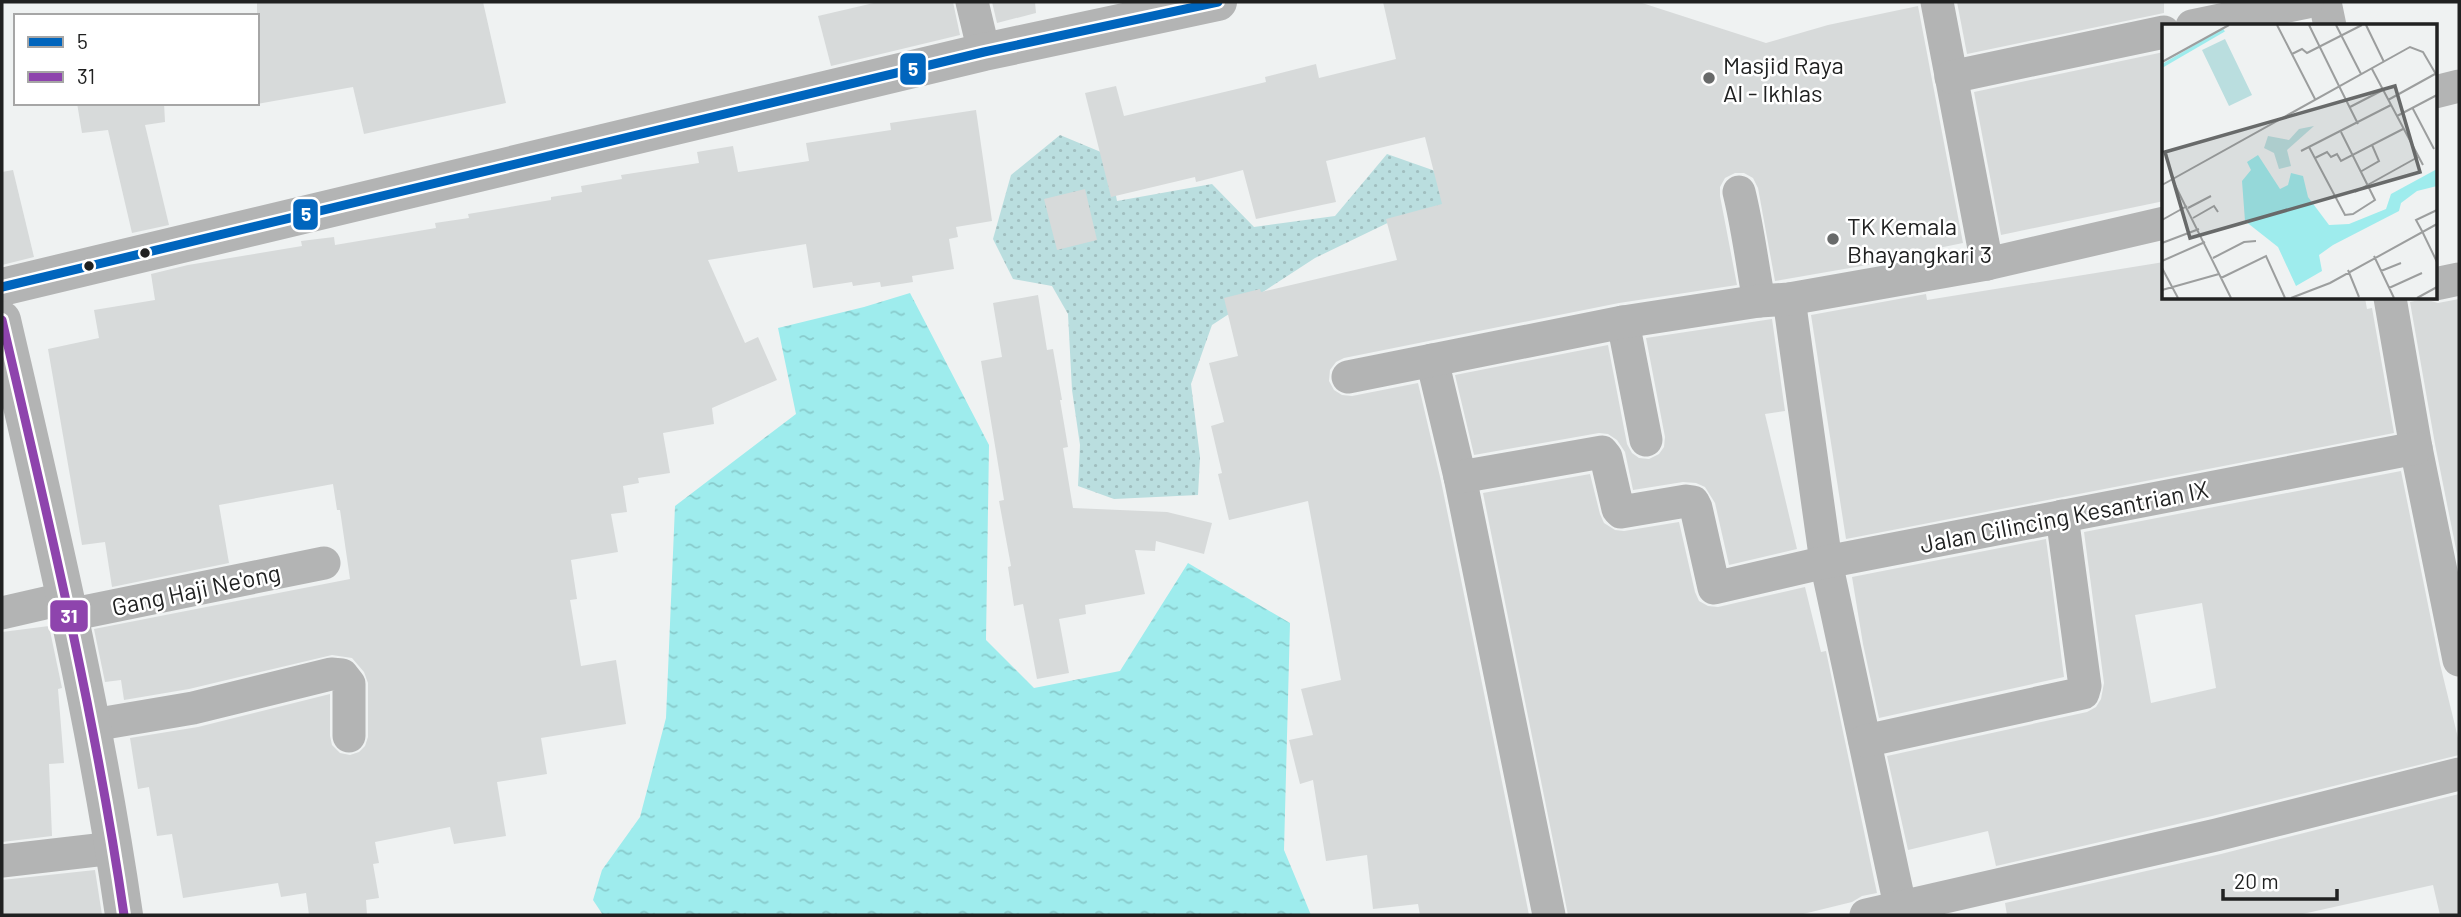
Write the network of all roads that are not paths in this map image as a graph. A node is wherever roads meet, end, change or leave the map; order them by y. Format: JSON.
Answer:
{"nodes":[{"id":1,"x":972,"y":2,"type":"edge"},
{"id":2,"x":1218,"y":2,"type":"edge"},
{"id":3,"x":1937,"y":2,"type":"edge"},
{"id":4,"x":2308,"y":2,"type":"edge"},
{"id":5,"x":2325,"y":2,"type":"edge"},
{"id":6,"x":1164,"y":8,"type":"edge"},
{"id":7,"x":2202,"y":24,"type":"edge"},
{"id":8,"x":2330,"y":24,"type":"edge"},
{"id":9,"x":2162,"y":32,"type":"edge"},
{"id":10,"x":984,"y":52,"type":"junction"},
{"id":11,"x":1951,"y":77,"type":"junction"},
{"id":12,"x":2459,"y":86,"type":"edge"},
{"id":13,"x":2436,"y":92,"type":"edge"},
{"id":14,"x":1739,"y":192,"type":"dead end"},
{"id":15,"x":2162,"y":223,"type":"edge"},
{"id":16,"x":1987,"y":264,"type":"junction"},
{"id":17,"x":2459,"y":279,"type":"edge"},
{"id":18,"x":2436,"y":284,"type":"edge"},
{"id":19,"x":2,"y":287,"type":"edge"},
{"id":20,"x":2390,"y":299,"type":"edge"},
{"id":21,"x":1774,"y":300,"type":"junction"},
{"id":22,"x":2,"y":320,"type":"edge"},
{"id":23,"x":1623,"y":322,"type":"junction"},
{"id":24,"x":1432,"y":360,"type":"junction"},
{"id":25,"x":1348,"y":377,"type":"dead end"},
{"id":26,"x":1646,"y":440,"type":"dead end"},
{"id":27,"x":2416,"y":448,"type":"junction"},
{"id":28,"x":1460,"y":477,"type":"junction"},
{"id":29,"x":2062,"y":516,"type":"junction"},
{"id":30,"x":1826,"y":562,"type":"junction"},
{"id":31,"x":324,"y":563,"type":"dead end"},
{"id":32,"x":68,"y":607,"type":"junction"},
{"id":33,"x":2,"y":613,"type":"edge"},
{"id":34,"x":2456,"y":628,"type":"edge"},
{"id":35,"x":2459,"y":660,"type":"edge"},
{"id":36,"x":93,"y":725,"type":"junction"},
{"id":37,"x":349,"y":736,"type":"dead end"},
{"id":38,"x":1865,"y":741,"type":"junction"},
{"id":39,"x":2459,"y":775,"type":"edge"},
{"id":40,"x":114,"y":848,"type":"junction"},
{"id":41,"x":2,"y":861,"type":"edge"},
{"id":42,"x":1901,"y":911,"type":"edge"},
{"id":43,"x":124,"y":915,"type":"edge"},
{"id":44,"x":1549,"y":915,"type":"edge"},
{"id":45,"x":1866,"y":915,"type":"edge"}],
"edges":[{"from":1,"to":10,"type":"street"},
{"from":2,"to":6,"type":"street"},
{"from":3,"to":11,"type":"street"},
{"from":4,"to":7,"type":"street"},
{"from":5,"to":8,"type":"street"},
{"from":6,"to":10,"type":"street"},
{"from":9,"to":11,"type":"street"},
{"from":10,"to":19,"type":"street"},
{"from":11,"to":16,"type":"street"},
{"from":12,"to":13,"type":"street"},
{"from":14,"to":21,"type":"street"},
{"from":15,"to":16,"type":"street"},
{"from":16,"to":21,"type":"street"},
{"from":17,"to":18,"type":"street"},
{"from":20,"to":27,"type":"street"},
{"from":21,"to":23,"type":"street"},
{"from":21,"to":30,"type":"street"},
{"from":22,"to":32,"type":"street"},
{"from":23,"to":24,"type":"street"},
{"from":23,"to":26,"type":"street"},
{"from":24,"to":25,"type":"street"},
{"from":24,"to":28,"type":"street"},
{"from":27,"to":29,"type":"street","name":"Jalan Cilincing Kesantrian IX"},
{"from":27,"to":34,"type":"street"},
{"from":28,"to":30,"type":"street","name":"Jalan Cilincing Kesantrian IX"},
{"from":28,"to":44,"type":"street"},
{"from":29,"to":30,"type":"street","name":"Jalan Cilincing Kesantrian IX"},
{"from":29,"to":38,"type":"street"},
{"from":30,"to":38,"type":"street"},
{"from":31,"to":32,"type":"street","name":"Gang Haji Ne'ong"},
{"from":32,"to":33,"type":"street","name":"Gang Haji Ne'ong"},
{"from":32,"to":36,"type":"street"},
{"from":34,"to":35,"type":"street"},
{"from":36,"to":37,"type":"street"},
{"from":36,"to":40,"type":"street"},
{"from":38,"to":42,"type":"street"},
{"from":39,"to":42,"type":"street"},
{"from":40,"to":41,"type":"street"},
{"from":40,"to":43,"type":"street"},
{"from":42,"to":45,"type":"street"}]}
